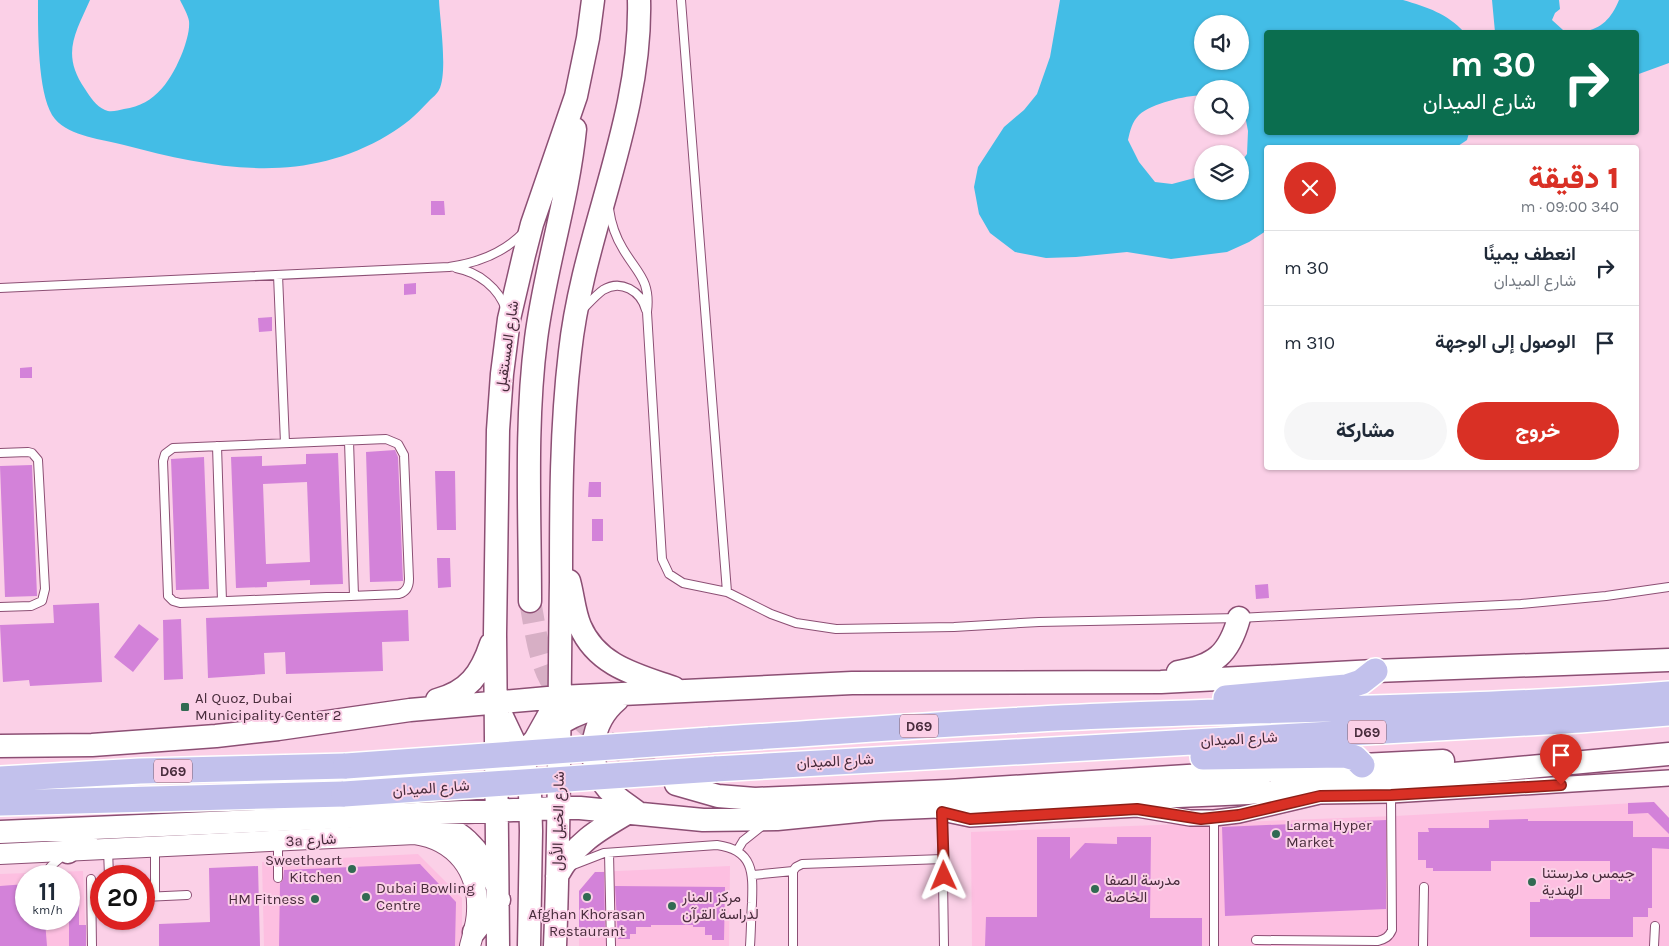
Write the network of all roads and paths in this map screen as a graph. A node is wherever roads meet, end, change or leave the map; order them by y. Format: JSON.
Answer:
{"nodes":[{"id":1,"x":593,"y":0,"type":"edge"},
{"id":2,"x":639,"y":0,"type":"edge"},
{"id":3,"x":681,"y":0,"type":"edge"},
{"id":4,"x":576,"y":96,"type":"junction"},
{"id":5,"x":606,"y":194,"type":"junction"},
{"id":6,"x":532,"y":224,"type":"junction"},
{"id":7,"x":449,"y":267,"type":"junction"},
{"id":8,"x":278,"y":275,"type":"junction"},
{"id":9,"x":0,"y":288,"type":"edge"},
{"id":10,"x":647,"y":312,"type":"junction"},
{"id":11,"x":574,"y":318,"type":"junction"},
{"id":12,"x":509,"y":319,"type":"junction"},
{"id":13,"x":349,"y":441,"type":"junction"},
{"id":14,"x":286,"y":443,"type":"junction"},
{"id":15,"x":217,"y":446,"type":"junction"},
{"id":16,"x":0,"y":453,"type":"edge"},
{"id":17,"x":561,"y":546,"type":"junction"},
{"id":18,"x":1669,"y":587,"type":"edge"},
{"id":19,"x":727,"y":592,"type":"junction"},
{"id":20,"x":354,"y":596,"type":"junction"},
{"id":21,"x":222,"y":601,"type":"junction"},
{"id":22,"x":530,"y":601,"type":"tunnel mouth"},
{"id":23,"x":0,"y":607,"type":"edge"},
{"id":24,"x":1239,"y":618,"type":"junction"},
{"id":25,"x":495,"y":634,"type":"junction"},
{"id":26,"x":1669,"y":660,"type":"edge"},
{"id":27,"x":1375,"y":671,"type":"junction"},
{"id":28,"x":1161,"y":682,"type":"junction"},
{"id":29,"x":684,"y":691,"type":"junction"},
{"id":30,"x":624,"y":694,"type":"junction"},
{"id":31,"x":1669,"y":694,"type":"edge"},
{"id":32,"x":559,"y":697,"type":"junction"},
{"id":33,"x":502,"y":702,"type":"junction"},
{"id":34,"x":410,"y":710,"type":"junction"},
{"id":35,"x":1669,"y":712,"type":"edge"},
{"id":36,"x":1129,"y":715,"type":"junction"},
{"id":37,"x":559,"y":723,"type":"junction"},
{"id":38,"x":0,"y":746,"type":"edge"},
{"id":39,"x":1065,"y":749,"type":"junction"},
{"id":40,"x":1669,"y":754,"type":"edge"},
{"id":41,"x":526,"y":755,"type":"junction"},
{"id":42,"x":1362,"y":765,"type":"junction"},
{"id":43,"x":1486,"y":772,"type":"junction"},
{"id":44,"x":1662,"y":778,"type":"edge"},
{"id":45,"x":0,"y":779,"type":"edge"},
{"id":46,"x":497,"y":781,"type":"junction"},
{"id":47,"x":676,"y":784,"type":"tunnel mouth"},
{"id":48,"x":1669,"y":786,"type":"edge"},
{"id":49,"x":1391,"y":795,"type":"junction"},
{"id":50,"x":0,"y":803,"type":"edge"},
{"id":51,"x":558,"y":808,"type":"junction"},
{"id":52,"x":531,"y":809,"type":"junction"},
{"id":53,"x":937,"y":810,"type":"junction"},
{"id":54,"x":497,"y":811,"type":"junction"},
{"id":55,"x":634,"y":813,"type":"junction"},
{"id":56,"x":367,"y":817,"type":"junction"},
{"id":57,"x":1214,"y":818,"type":"junction"},
{"id":58,"x":777,"y":819,"type":"junction"},
{"id":59,"x":91,"y":830,"type":"junction"},
{"id":60,"x":0,"y":832,"type":"edge"},
{"id":61,"x":278,"y":842,"type":"junction"},
{"id":62,"x":155,"y":848,"type":"junction"},
{"id":63,"x":108,"y":850,"type":"junction"},
{"id":64,"x":737,"y":851,"type":"junction"},
{"id":65,"x":68,"y":852,"type":"junction"},
{"id":66,"x":606,"y":853,"type":"junction"},
{"id":67,"x":0,"y":854,"type":"edge"},
{"id":68,"x":943,"y":859,"type":"junction"},
{"id":69,"x":52,"y":865,"type":"edge"},
{"id":70,"x":109,"y":865,"type":"edge"},
{"id":71,"x":155,"y":865,"type":"edge"},
{"id":72,"x":793,"y":871,"type":"junction"},
{"id":73,"x":753,"y":875,"type":"junction"},
{"id":74,"x":558,"y":876,"type":"junction"},
{"id":75,"x":278,"y":878,"type":"dead end"},
{"id":76,"x":1424,"y":887,"type":"dead end"},
{"id":77,"x":498,"y":894,"type":"junction"},
{"id":78,"x":187,"y":895,"type":"dead end"},
{"id":79,"x":155,"y":896,"type":"edge"},
{"id":80,"x":1655,"y":926,"type":"dead end"},
{"id":81,"x":92,"y":930,"type":"edge"},
{"id":82,"x":472,"y":939,"type":"edge"},
{"id":83,"x":1256,"y":940,"type":"dead end"},
{"id":84,"x":92,"y":946,"type":"edge"},
{"id":85,"x":498,"y":946,"type":"edge"},
{"id":86,"x":528,"y":946,"type":"edge"},
{"id":87,"x":555,"y":946,"type":"edge"},
{"id":88,"x":610,"y":946,"type":"edge"},
{"id":89,"x":750,"y":946,"type":"edge"},
{"id":90,"x":793,"y":946,"type":"edge"},
{"id":91,"x":944,"y":946,"type":"edge"},
{"id":92,"x":1214,"y":946,"type":"edge"},
{"id":93,"x":1422,"y":946,"type":"edge"},
{"id":94,"x":1654,"y":946,"type":"edge"}],
"edges":[{"from":1,"to":4,"type":"main road","name":"شارع المستقبل"},
{"from":2,"to":5,"type":"main road"},
{"from":3,"to":19,"type":"lane"},
{"from":4,"to":6,"type":"main road","name":"شارع المستقبل"},
{"from":4,"to":22,"type":"main road"},
{"from":5,"to":10,"type":"lane"},
{"from":5,"to":11,"type":"main road"},
{"from":6,"to":7,"type":"lane"},
{"from":6,"to":12,"type":"main road","name":"شارع المستقبل"},
{"from":7,"to":8,"type":"lane"},
{"from":7,"to":12,"type":"lane"},
{"from":8,"to":9,"type":"lane"},
{"from":8,"to":14,"type":"lane"},
{"from":10,"to":11,"type":"lane"},
{"from":10,"to":19,"type":"lane"},
{"from":11,"to":17,"type":"main road"},
{"from":12,"to":25,"type":"main road","name":"شارع المستقبل"},
{"from":13,"to":14,"type":"lane"},
{"from":13,"to":20,"type":"lane"},
{"from":13,"to":20,"type":"lane"},
{"from":14,"to":15,"type":"lane"},
{"from":15,"to":21,"type":"lane"},
{"from":15,"to":21,"type":"lane"},
{"from":16,"to":23,"type":"lane"},
{"from":17,"to":29,"type":"main road"},
{"from":17,"to":32,"type":"main road"},
{"from":18,"to":24,"type":"lane"},
{"from":19,"to":24,"type":"lane"},
{"from":20,"to":21,"type":"lane"},
{"from":24,"to":28,"type":"main road"},
{"from":25,"to":33,"type":"main road","name":"شارع المستقبل"},
{"from":25,"to":34,"type":"main road"},
{"from":26,"to":27,"type":"main road"},
{"from":27,"to":28,"type":"main road"},
{"from":27,"to":36,"type":"main road"},
{"from":28,"to":29,"type":"main road"},
{"from":29,"to":30,"type":"main road"},
{"from":30,"to":32,"type":"main road"},
{"from":30,"to":37,"type":"main road"},
{"from":30,"to":55,"type":"main road"},
{"from":31,"to":36,"type":"main road","name":"شارع الميدان","number":"D69"},
{"from":32,"to":33,"type":"main road"},
{"from":32,"to":37,"type":"main road","name":"شارع الخيل الأول"},
{"from":32,"to":41,"type":"main road"},
{"from":33,"to":34,"type":"main road"},
{"from":33,"to":41,"type":"main road"},
{"from":33,"to":46,"type":"main road"},
{"from":34,"to":38,"type":"main road"},
{"from":35,"to":39,"type":"main road","name":"شارع الميدان","number":"D69"},
{"from":36,"to":45,"type":"main road","name":"شارع الميدان","number":"D69","bridge":true},
{"from":37,"to":41,"type":"main road"},
{"from":37,"to":51,"type":"main road","name":"شارع الخيل الأول"},
{"from":39,"to":42,"type":"main road"},
{"from":39,"to":50,"type":"main road","name":"شارع الميدان","number":"D69","bridge":true},
{"from":40,"to":43,"type":"main road"},
{"from":41,"to":46,"type":"main road"},
{"from":41,"to":51,"type":"main road"},
{"from":41,"to":52,"type":"main road"},
{"from":41,"to":54,"type":"main road"},
{"from":42,"to":43,"type":"main road"},
{"from":42,"to":47,"type":"main road"},
{"from":43,"to":53,"type":"main road"},
{"from":44,"to":48,"type":"street"},
{"from":44,"to":49,"type":"street"},
{"from":46,"to":54,"type":"main road"},
{"from":46,"to":56,"type":"main road"},
{"from":49,"to":57,"type":"street"},
{"from":49,"to":83,"type":"lane"},
{"from":51,"to":52,"type":"main road"},
{"from":51,"to":55,"type":"main road"},
{"from":51,"to":74,"type":"main road","name":"شارع الخيل الأول"},
{"from":52,"to":54,"type":"main road"},
{"from":52,"to":86,"type":"main road"},
{"from":53,"to":57,"type":"street"},
{"from":53,"to":58,"type":"main road"},
{"from":53,"to":68,"type":"lane"},
{"from":54,"to":56,"type":"main road"},
{"from":54,"to":77,"type":"main road"},
{"from":55,"to":58,"type":"main road"},
{"from":55,"to":74,"type":"main road"},
{"from":56,"to":59,"type":"main road"},
{"from":56,"to":77,"type":"main road"},
{"from":57,"to":92,"type":"lane"},
{"from":58,"to":64,"type":"lane"},
{"from":59,"to":60,"type":"main road"},
{"from":59,"to":65,"type":"main road"},
{"from":61,"to":62,"type":"street","name":"3a شارع"},
{"from":61,"to":75,"type":"lane"},
{"from":61,"to":82,"type":"street","name":"3a شارع"},
{"from":62,"to":63,"type":"street","name":"3a شارع"},
{"from":62,"to":71,"type":"lane"},
{"from":63,"to":65,"type":"street","name":"3a شارع"},
{"from":63,"to":70,"type":"lane"},
{"from":64,"to":66,"type":"lane"},
{"from":64,"to":73,"type":"lane"},
{"from":65,"to":67,"type":"street","name":"3a شارع"},
{"from":65,"to":69,"type":"lane"},
{"from":66,"to":74,"type":"lane"},
{"from":66,"to":88,"type":"lane"},
{"from":68,"to":72,"type":"lane"},
{"from":68,"to":91,"type":"lane"},
{"from":72,"to":73,"type":"lane"},
{"from":72,"to":90,"type":"lane"},
{"from":73,"to":89,"type":"lane"},
{"from":74,"to":87,"type":"main road","name":"شارع الخيل الأول"},
{"from":76,"to":93,"type":"lane"},
{"from":77,"to":82,"type":"main road"},
{"from":77,"to":85,"type":"main road"},
{"from":78,"to":79,"type":"lane"},
{"from":80,"to":94,"type":"lane"},
{"from":81,"to":84,"type":"lane"}]}
